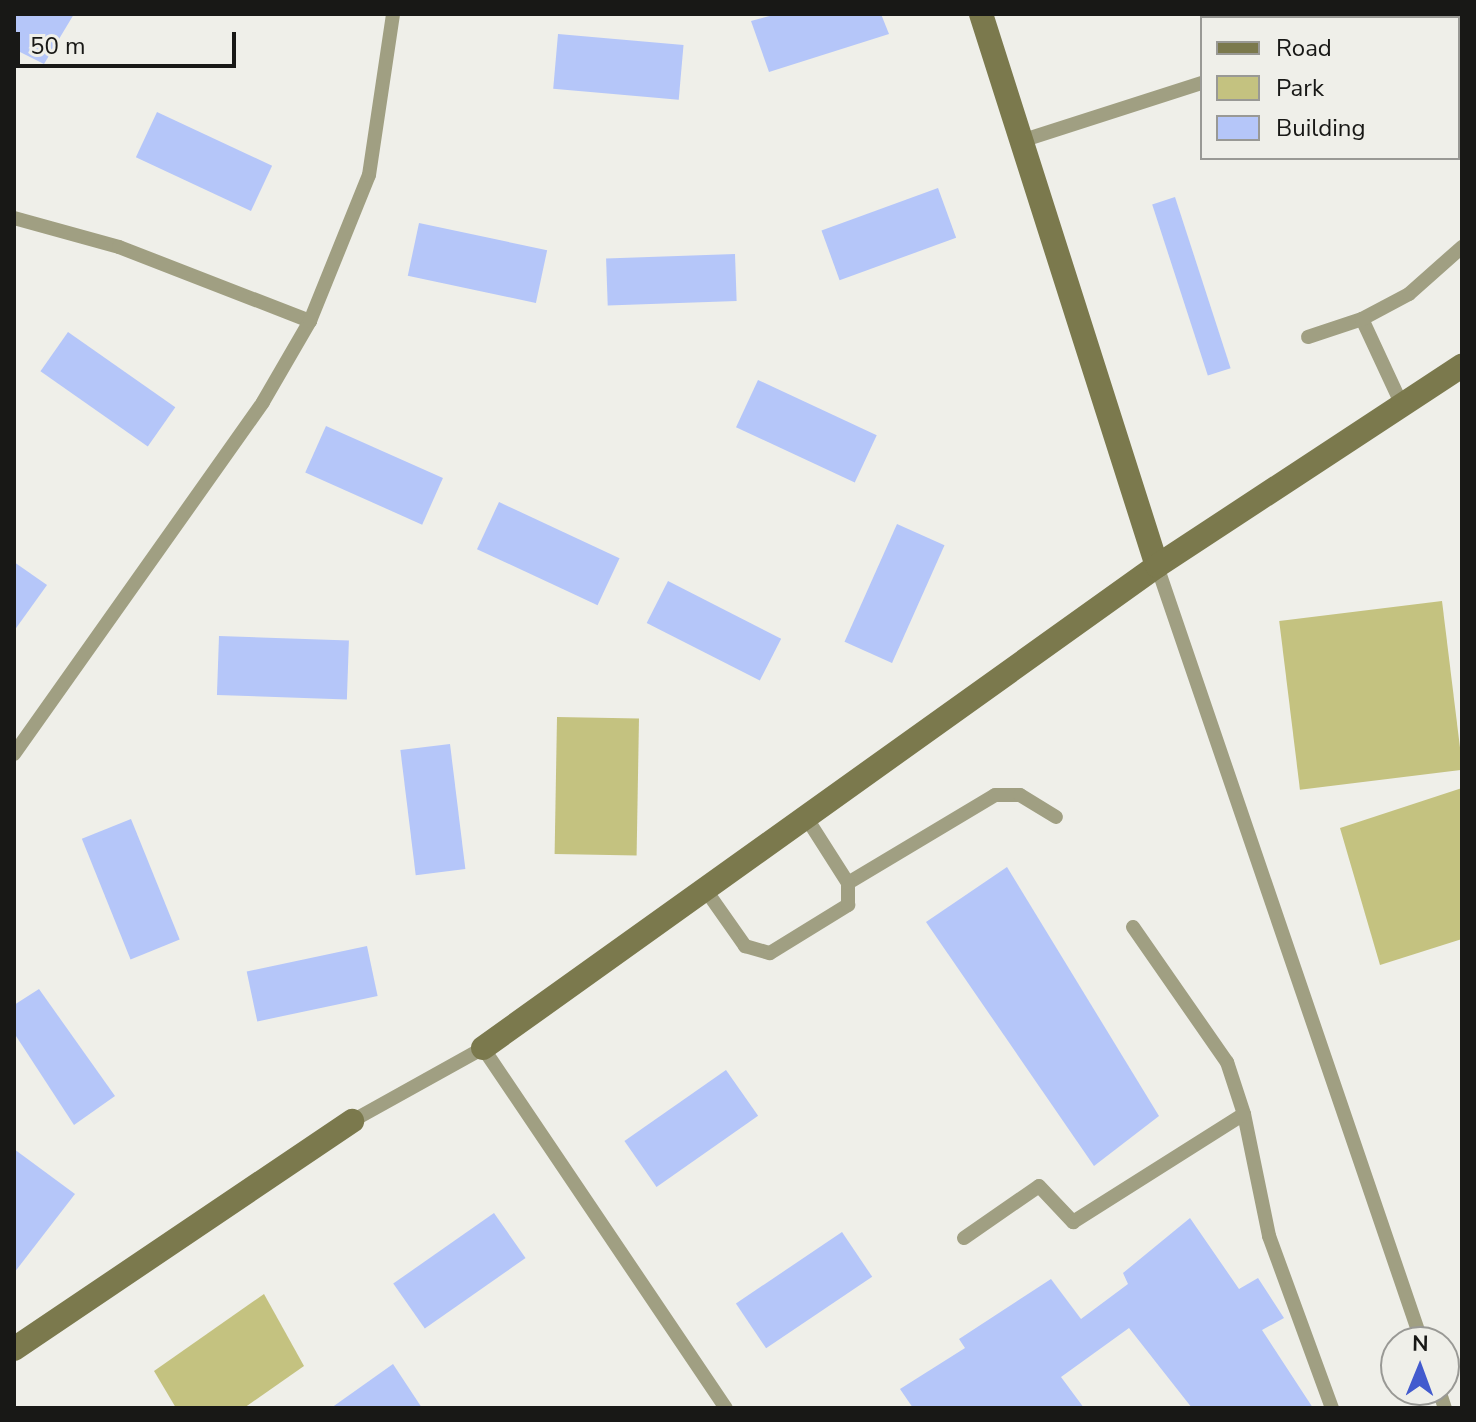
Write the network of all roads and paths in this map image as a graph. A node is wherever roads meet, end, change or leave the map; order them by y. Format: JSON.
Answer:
{"nodes":[{"id":1,"x":393,"y":14,"type":"edge"},
{"id":2,"x":981,"y":14,"type":"edge"},
{"id":3,"x":1200,"y":84,"type":"edge"},
{"id":4,"x":1021,"y":141,"type":"junction"},
{"id":5,"x":14,"y":218,"type":"edge"},
{"id":6,"x":1462,"y":247,"type":"edge"},
{"id":7,"x":1362,"y":319,"type":"junction"},
{"id":8,"x":310,"y":321,"type":"junction"},
{"id":9,"x":1308,"y":337,"type":"dead end"},
{"id":10,"x":1462,"y":366,"type":"edge"},
{"id":11,"x":1402,"y":405,"type":"junction"},
{"id":12,"x":1157,"y":566,"type":"junction"},
{"id":13,"x":14,"y":754,"type":"edge"},
{"id":14,"x":806,"y":817,"type":"junction"},
{"id":15,"x":1056,"y":817,"type":"dead end"},
{"id":16,"x":848,"y":883,"type":"junction"},
{"id":17,"x":705,"y":889,"type":"junction"},
{"id":18,"x":1133,"y":927,"type":"dead end"},
{"id":19,"x":483,"y":1048,"type":"junction"},
{"id":20,"x":1244,"y":1114,"type":"junction"},
{"id":21,"x":352,"y":1121,"type":"joint"},
{"id":22,"x":964,"y":1238,"type":"dead end"},
{"id":23,"x":1417,"y":1326,"type":"edge"},
{"id":24,"x":14,"y":1349,"type":"edge"},
{"id":25,"x":726,"y":1408,"type":"edge"},
{"id":26,"x":1332,"y":1408,"type":"edge"}],
"edges":[{"from":1,"to":8,"type":"lane"},
{"from":2,"to":4,"type":"street"},
{"from":3,"to":4,"type":"lane"},
{"from":4,"to":12,"type":"street"},
{"from":5,"to":8,"type":"lane"},
{"from":6,"to":7,"type":"lane"},
{"from":7,"to":9,"type":"lane"},
{"from":7,"to":11,"type":"lane"},
{"from":8,"to":13,"type":"lane"},
{"from":10,"to":11,"type":"street"},
{"from":11,"to":12,"type":"street"},
{"from":12,"to":14,"type":"street"},
{"from":12,"to":23,"type":"lane"},
{"from":14,"to":16,"type":"lane"},
{"from":14,"to":17,"type":"street"},
{"from":15,"to":16,"type":"lane"},
{"from":16,"to":17,"type":"lane"},
{"from":17,"to":19,"type":"street"},
{"from":18,"to":20,"type":"lane"},
{"from":19,"to":21,"type":"lane"},
{"from":19,"to":25,"type":"lane"},
{"from":20,"to":22,"type":"lane"},
{"from":20,"to":26,"type":"lane"},
{"from":21,"to":24,"type":"street"}]}
